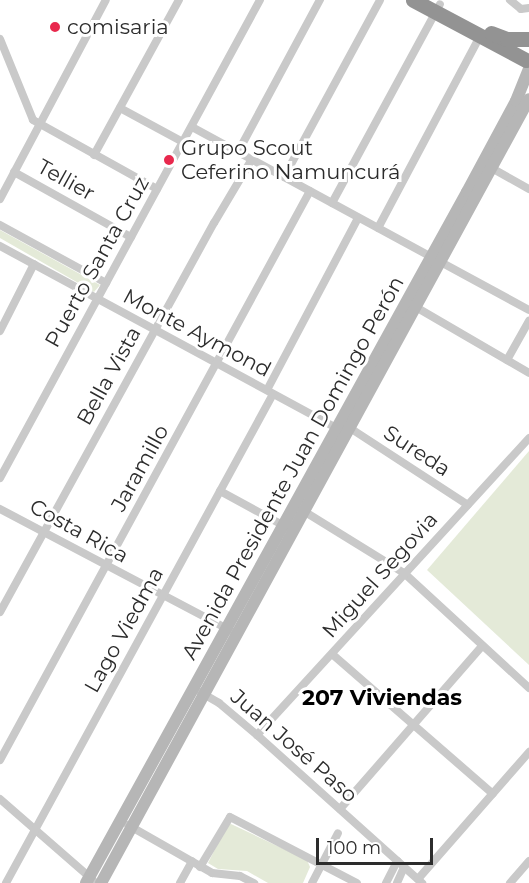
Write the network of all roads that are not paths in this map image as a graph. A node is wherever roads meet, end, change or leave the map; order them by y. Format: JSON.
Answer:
{"nodes":[{"id":1,"x":106,"y":0,"type":"edge"},
{"id":2,"x":179,"y":0,"type":"edge"},
{"id":3,"x":260,"y":0,"type":"edge"},
{"id":4,"x":320,"y":0,"type":"edge"},
{"id":5,"x":380,"y":0,"type":"edge"},
{"id":6,"x":413,"y":0,"type":"edge"},
{"id":7,"x":510,"y":0,"type":"edge"},
{"id":8,"x":436,"y":5,"type":"edge"},
{"id":9,"x":529,"y":8,"type":"edge"},
{"id":10,"x":480,"y":36,"type":"junction"},
{"id":11,"x":0,"y":39,"type":"edge"},
{"id":12,"x":529,"y":39,"type":"edge"},
{"id":13,"x":528,"y":60,"type":"edge"},
{"id":14,"x":11,"y":69,"type":"junction"},
{"id":15,"x":0,"y":73,"type":"edge"},
{"id":16,"x":529,"y":99,"type":"edge"},
{"id":17,"x":120,"y":108,"type":"junction"},
{"id":18,"x":40,"y":125,"type":"junction"},
{"id":19,"x":192,"y":127,"type":"junction"},
{"id":20,"x":183,"y":142,"type":"junction"},
{"id":21,"x":238,"y":152,"type":"junction"},
{"id":22,"x":94,"y":155,"type":"junction"},
{"id":23,"x":252,"y":159,"type":"junction"},
{"id":24,"x":487,"y":166,"type":"junction"},
{"id":25,"x":14,"y":172,"type":"junction"},
{"id":26,"x":284,"y":177,"type":"junction"},
{"id":27,"x":158,"y":189,"type":"junction"},
{"id":28,"x":529,"y":189,"type":"edge"},
{"id":29,"x":310,"y":191,"type":"junction"},
{"id":30,"x":0,"y":199,"type":"edge"},
{"id":31,"x":332,"y":203,"type":"junction"},
{"id":32,"x":358,"y":218,"type":"junction"},
{"id":33,"x":0,"y":225,"type":"edge"},
{"id":34,"x":378,"y":228,"type":"junction"},
{"id":35,"x":131,"y":237,"type":"junction"},
{"id":36,"x":0,"y":246,"type":"edge"},
{"id":37,"x":435,"y":259,"type":"junction"},
{"id":38,"x":34,"y":264,"type":"junction"},
{"id":39,"x":106,"y":283,"type":"junction"},
{"id":40,"x":97,"y":300,"type":"junction"},
{"id":41,"x":414,"y":306,"type":"junction"},
{"id":42,"x":529,"y":310,"type":"edge"},
{"id":43,"x":529,"y":321,"type":"edge"},
{"id":44,"x":0,"y":331,"type":"edge"},
{"id":45,"x":155,"y":331,"type":"junction"},
{"id":46,"x":507,"y":360,"type":"junction"},
{"id":47,"x":218,"y":363,"type":"junction"},
{"id":48,"x":529,"y":372,"type":"edge"},
{"id":49,"x":270,"y":392,"type":"junction"},
{"id":50,"x":342,"y":429,"type":"junction"},
{"id":51,"x":529,"y":438,"type":"edge"},
{"id":52,"x":0,"y":478,"type":"edge"},
{"id":53,"x":220,"y":491,"type":"junction"},
{"id":54,"x":468,"y":505,"type":"junction"},
{"id":55,"x":0,"y":508,"type":"edge"},
{"id":56,"x":299,"y":509,"type":"junction"},
{"id":57,"x":289,"y":528,"type":"junction"},
{"id":58,"x":44,"y":532,"type":"junction"},
{"id":59,"x":106,"y":567,"type":"junction"},
{"id":60,"x":404,"y":573,"type":"junction"},
{"id":61,"x":163,"y":596,"type":"junction"},
{"id":62,"x":0,"y":612,"type":"edge"},
{"id":63,"x":231,"y":632,"type":"junction"},
{"id":64,"x":482,"y":646,"type":"junction"},
{"id":65,"x":332,"y":654,"type":"junction"},
{"id":66,"x":529,"y":688,"type":"edge"},
{"id":67,"x":199,"y":691,"type":"junction"},
{"id":68,"x":413,"y":726,"type":"junction"},
{"id":69,"x":257,"y":735,"type":"junction"},
{"id":70,"x":529,"y":753,"type":"edge"},
{"id":71,"x":0,"y":760,"type":"edge"},
{"id":72,"x":493,"y":794,"type":"junction"},
{"id":73,"x":0,"y":799,"type":"edge"},
{"id":74,"x":340,"y":809,"type":"junction"},
{"id":75,"x":126,"y":824,"type":"junction"},
{"id":76,"x":35,"y":830,"type":"junction"},
{"id":77,"x":338,"y":833,"type":"dead end"},
{"id":78,"x":192,"y":861,"type":"junction"},
{"id":79,"x":529,"y":861,"type":"edge"},
{"id":80,"x":322,"y":863,"type":"junction"},
{"id":81,"x":401,"y":864,"type":"junction"},
{"id":82,"x":201,"y":867,"type":"junction"},
{"id":83,"x":238,"y":879,"type":"edge"},
{"id":84,"x":93,"y":881,"type":"edge"},
{"id":85,"x":420,"y":881,"type":"edge"},
{"id":86,"x":6,"y":883,"type":"edge"},
{"id":87,"x":180,"y":883,"type":"edge"},
{"id":88,"x":254,"y":883,"type":"edge"},
{"id":89,"x":312,"y":883,"type":"edge"},
{"id":90,"x":357,"y":883,"type":"edge"},
{"id":91,"x":386,"y":883,"type":"edge"},
{"id":92,"x":396,"y":883,"type":"edge"},
{"id":93,"x":510,"y":883,"type":"edge"}],
"edges":[{"from":1,"to":18,"type":"street"},
{"from":2,"to":17,"type":"street"},
{"from":3,"to":19,"type":"street","name":"Puerto Santa Cruz"},
{"from":4,"to":21,"type":"street"},
{"from":5,"to":26,"type":"street"},
{"from":6,"to":8,"type":"highway"},
{"from":7,"to":9,"type":"street"},
{"from":8,"to":10,"type":"highway"},
{"from":8,"to":12,"type":"highway"},
{"from":8,"to":31,"type":"street"},
{"from":10,"to":13,"type":"highway"},
{"from":10,"to":34,"type":"street"},
{"from":11,"to":14,"type":"street"},
{"from":13,"to":24,"type":"main road","name":"Avenida Presidente Juan Domingo Perón"},
{"from":14,"to":15,"type":"street"},
{"from":14,"to":18,"type":"street"},
{"from":16,"to":24,"type":"main road","name":"Avenida Presidente Juan Domingo Perón"},
{"from":17,"to":20,"type":"street"},
{"from":17,"to":22,"type":"street"},
{"from":18,"to":22,"type":"street"},
{"from":18,"to":25,"type":"street"},
{"from":19,"to":20,"type":"street","name":"Puerto Santa Cruz"},
{"from":19,"to":21,"type":"street"},
{"from":20,"to":27,"type":"street","name":"Puerto Santa Cruz"},
{"from":21,"to":23,"type":"street"},
{"from":22,"to":27,"type":"street"},
{"from":23,"to":26,"type":"street"},
{"from":23,"to":45,"type":"street","name":"Bella Vista"},
{"from":24,"to":28,"type":"street"},
{"from":24,"to":37,"type":"main road","name":"Avenida Presidente Juan Domingo Perón"},
{"from":25,"to":30,"type":"street"},
{"from":25,"to":35,"type":"street","name":"Tellier"},
{"from":26,"to":29,"type":"street"},
{"from":27,"to":35,"type":"street","name":"Puerto Santa Cruz"},
{"from":29,"to":31,"type":"street"},
{"from":29,"to":47,"type":"street","name":"Jaramillo"},
{"from":31,"to":32,"type":"street"},
{"from":32,"to":34,"type":"street"},
{"from":32,"to":49,"type":"street","name":"Lago Viedma"},
{"from":33,"to":39,"type":"street"},
{"from":34,"to":37,"type":"street"},
{"from":35,"to":39,"type":"street","name":"Puerto Santa Cruz"},
{"from":36,"to":38,"type":"street","name":"Monte Aymond"},
{"from":37,"to":41,"type":"main road","name":"Avenida Presidente Juan Domingo Perón"},
{"from":37,"to":42,"type":"street"},
{"from":37,"to":50,"type":"main road","name":"Avenida Presidente Juan Domingo Perón"},
{"from":38,"to":40,"type":"street","name":"Monte Aymond"},
{"from":38,"to":44,"type":"street"},
{"from":39,"to":40,"type":"street","name":"Puerto Santa Cruz"},
{"from":40,"to":45,"type":"street","name":"Monte Aymond"},
{"from":40,"to":52,"type":"street","name":"Puerto Santa Cruz"},
{"from":41,"to":46,"type":"street"},
{"from":41,"to":50,"type":"main road","name":"Avenida Presidente Juan Domingo Perón"},
{"from":43,"to":46,"type":"street"},
{"from":45,"to":47,"type":"street","name":"Monte Aymond"},
{"from":45,"to":58,"type":"street","name":"Bella Vista"},
{"from":46,"to":48,"type":"street"},
{"from":47,"to":49,"type":"street","name":"Monte Aymond"},
{"from":47,"to":59,"type":"street","name":"Jaramillo"},
{"from":49,"to":50,"type":"street","name":"Monte Aymond"},
{"from":49,"to":53,"type":"street","name":"Lago Viedma"},
{"from":50,"to":54,"type":"street","name":"Sureda"},
{"from":50,"to":56,"type":"main road","name":"Avenida Presidente Juan Domingo Perón"},
{"from":51,"to":54,"type":"street","name":"Miguel Segovia"},
{"from":53,"to":57,"type":"street"},
{"from":53,"to":61,"type":"street","name":"Lago Viedma"},
{"from":54,"to":60,"type":"street","name":"Miguel Segovia"},
{"from":55,"to":58,"type":"street","name":"Costa Rica"},
{"from":56,"to":57,"type":"main road","name":"Avenida Presidente Juan Domingo Perón"},
{"from":56,"to":60,"type":"street"},
{"from":57,"to":63,"type":"main road","name":"Avenida Presidente Juan Domingo Perón"},
{"from":58,"to":59,"type":"street","name":"Costa Rica"},
{"from":58,"to":62,"type":"street","name":"Bella Vista"},
{"from":59,"to":61,"type":"street","name":"Costa Rica"},
{"from":59,"to":71,"type":"street","name":"Jaramillo"},
{"from":60,"to":64,"type":"street"},
{"from":60,"to":65,"type":"street","name":"Miguel Segovia"},
{"from":61,"to":63,"type":"street","name":"Costa Rica"},
{"from":61,"to":76,"type":"street","name":"Lago Viedma"},
{"from":63,"to":67,"type":"main road","name":"Avenida Presidente Juan Domingo Perón"},
{"from":64,"to":66,"type":"street"},
{"from":64,"to":68,"type":"street"},
{"from":65,"to":68,"type":"street"},
{"from":65,"to":69,"type":"street","name":"Miguel Segovia"},
{"from":67,"to":69,"type":"street","name":"Juan José Paso"},
{"from":67,"to":75,"type":"main road","name":"Avenida Presidente Juan Domingo Perón"},
{"from":68,"to":72,"type":"street"},
{"from":68,"to":74,"type":"street"},
{"from":69,"to":74,"type":"street","name":"Juan José Paso"},
{"from":70,"to":72,"type":"street"},
{"from":72,"to":85,"type":"street"},
{"from":73,"to":76,"type":"street"},
{"from":74,"to":81,"type":"street","name":"Juan José Paso"},
{"from":75,"to":78,"type":"street"},
{"from":75,"to":84,"type":"main road","name":"Avenida Presidente Juan Domingo Perón"},
{"from":76,"to":84,"type":"street"},
{"from":76,"to":86,"type":"street","name":"Lago Viedma"},
{"from":77,"to":80,"type":"street"},
{"from":78,"to":82,"type":"street"},
{"from":78,"to":87,"type":"street"},
{"from":79,"to":93,"type":"street"},
{"from":80,"to":82,"type":"street"},
{"from":80,"to":89,"type":"street"},
{"from":80,"to":90,"type":"street"},
{"from":81,"to":85,"type":"street","name":"Juan José Paso"},
{"from":81,"to":91,"type":"street"},
{"from":81,"to":92,"type":"street"},
{"from":82,"to":83,"type":"street"},
{"from":83,"to":88,"type":"street"}]}
